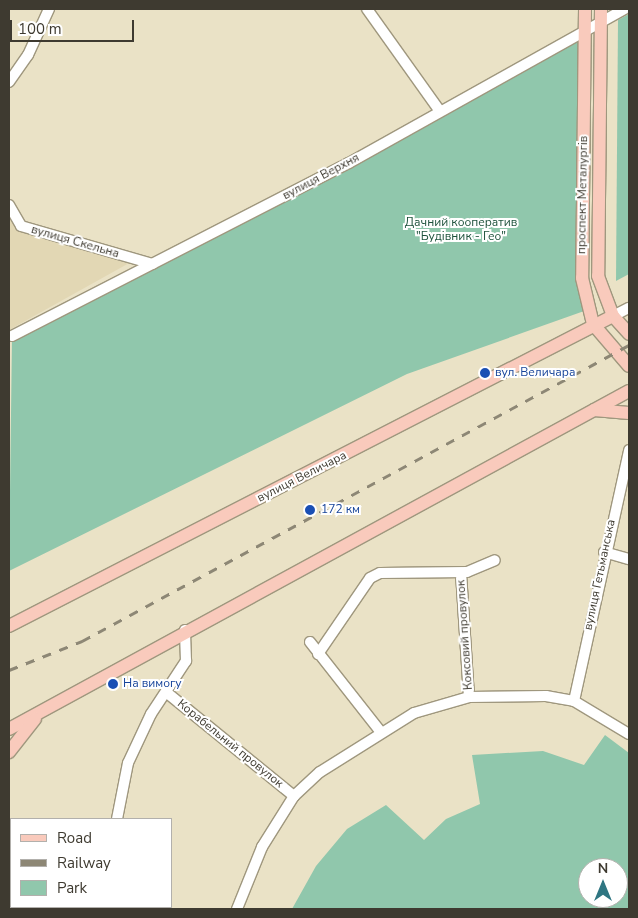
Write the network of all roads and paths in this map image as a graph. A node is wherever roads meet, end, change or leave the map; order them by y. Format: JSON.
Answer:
{"nodes":[{"id":1,"x":49,"y":9,"type":"edge"},
{"id":2,"x":366,"y":9,"type":"edge"},
{"id":3,"x":585,"y":9,"type":"edge"},
{"id":4,"x":625,"y":9,"type":"edge"},
{"id":5,"x":601,"y":15,"type":"edge"},
{"id":6,"x":585,"y":31,"type":"junction"},
{"id":7,"x":9,"y":82,"type":"edge"},
{"id":8,"x":439,"y":110,"type":"junction"},
{"id":9,"x":9,"y":205,"type":"edge"},
{"id":10,"x":153,"y":264,"type":"junction"},
{"id":11,"x":629,"y":308,"type":"edge"},
{"id":12,"x":613,"y":316,"type":"junction"},
{"id":13,"x":596,"y":328,"type":"junction"},
{"id":14,"x":629,"y":334,"type":"edge"},
{"id":15,"x":12,"y":336,"type":"dead end"},
{"id":16,"x":629,"y":366,"type":"edge"},
{"id":17,"x":629,"y":391,"type":"edge"},
{"id":18,"x":594,"y":410,"type":"junction"},
{"id":19,"x":629,"y":413,"type":"edge"},
{"id":20,"x":629,"y":450,"type":"edge"},
{"id":21,"x":604,"y":552,"type":"junction"},
{"id":22,"x":629,"y":559,"type":"edge"},
{"id":23,"x":494,"y":560,"type":"dead end"},
{"id":24,"x":461,"y":572,"type":"junction"},
{"id":25,"x":9,"y":626,"type":"edge"},
{"id":26,"x":186,"y":630,"type":"junction"},
{"id":27,"x":310,"y":642,"type":"dead end"},
{"id":28,"x":318,"y":654,"type":"junction"},
{"id":29,"x":166,"y":692,"type":"junction"},
{"id":30,"x":469,"y":697,"type":"junction"},
{"id":31,"x":55,"y":700,"type":"junction"},
{"id":32,"x":574,"y":701,"type":"junction"},
{"id":33,"x":29,"y":725,"type":"junction"},
{"id":34,"x":9,"y":729,"type":"edge"},
{"id":35,"x":380,"y":731,"type":"junction"},
{"id":36,"x":629,"y":734,"type":"edge"},
{"id":37,"x":9,"y":742,"type":"edge"},
{"id":38,"x":9,"y":752,"type":"edge"},
{"id":39,"x":294,"y":796,"type":"junction"},
{"id":40,"x":117,"y":818,"type":"edge"},
{"id":41,"x":237,"y":909,"type":"edge"}],
"edges":[{"from":1,"to":7,"type":"street"},
{"from":2,"to":8,"type":"street"},
{"from":3,"to":6,"type":"main road","name":"проспект Металургів"},
{"from":4,"to":5,"type":"street","name":"вулиця Верхня"},
{"from":5,"to":6,"type":"street","name":"вулиця Верхня"},
{"from":5,"to":12,"type":"main road","name":"проспект Металургів"},
{"from":6,"to":8,"type":"street","name":"вулиця Верхня"},
{"from":6,"to":13,"type":"main road","name":"проспект Металургів"},
{"from":8,"to":10,"type":"street","name":"вулиця Верхня"},
{"from":9,"to":10,"type":"street","name":"вулиця Скельна"},
{"from":10,"to":15,"type":"street","name":"вулиця Верхня"},
{"from":11,"to":12,"type":"street"},
{"from":12,"to":13,"type":"main road","name":"вулиця Величара"},
{"from":12,"to":14,"type":"main road","name":"проспект Металургів"},
{"from":13,"to":16,"type":"main road","name":"проспект Металургів"},
{"from":13,"to":25,"type":"main road","name":"вулиця Величара"},
{"from":17,"to":18,"type":"main road"},
{"from":18,"to":19,"type":"main road"},
{"from":18,"to":26,"type":"main road"},
{"from":20,"to":21,"type":"street","name":"вулиця Гетьманська"},
{"from":21,"to":22,"type":"street"},
{"from":21,"to":32,"type":"street","name":"вулиця Гетьманська"},
{"from":23,"to":24,"type":"street"},
{"from":24,"to":28,"type":"street"},
{"from":24,"to":30,"type":"street","name":"Коксовий провулок"},
{"from":26,"to":29,"type":"street"},
{"from":26,"to":31,"type":"main road"},
{"from":27,"to":28,"type":"street"},
{"from":28,"to":35,"type":"street"},
{"from":29,"to":39,"type":"street","name":"Корабельний провулок"},
{"from":29,"to":40,"type":"street"},
{"from":30,"to":32,"type":"street"},
{"from":30,"to":35,"type":"street"},
{"from":31,"to":33,"type":"main road"},
{"from":31,"to":34,"type":"main road"},
{"from":32,"to":36,"type":"street"},
{"from":33,"to":37,"type":"main road"},
{"from":33,"to":38,"type":"main road"},
{"from":35,"to":39,"type":"street"},
{"from":39,"to":41,"type":"street"}]}
